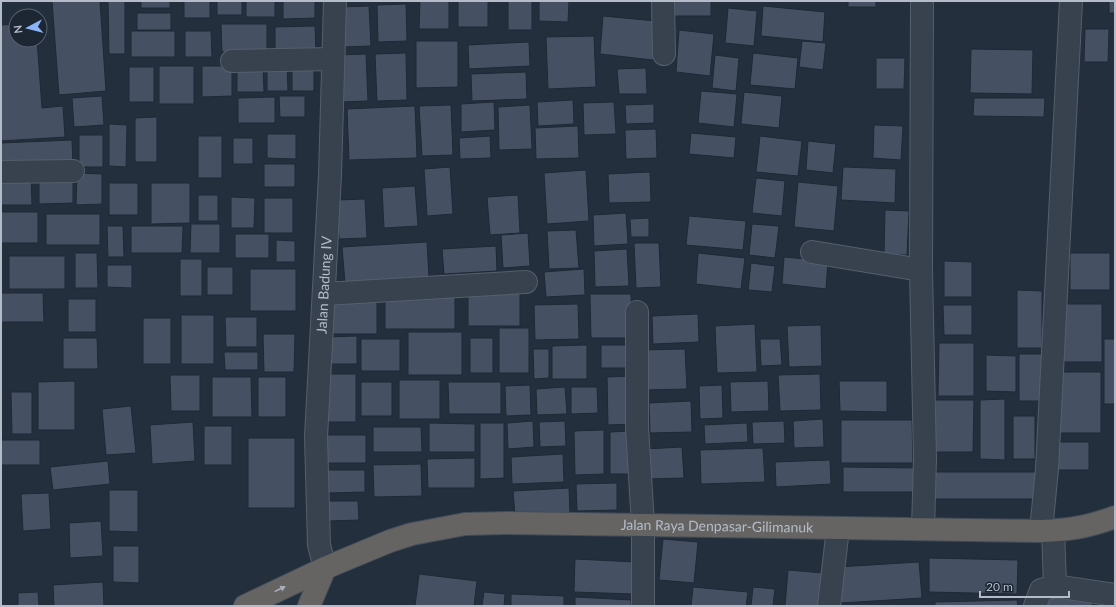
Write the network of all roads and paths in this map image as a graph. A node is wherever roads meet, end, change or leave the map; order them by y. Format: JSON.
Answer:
{"nodes":[{"id":1,"x":335,"y":1,"type":"edge"},
{"id":2,"x":663,"y":1,"type":"edge"},
{"id":3,"x":922,"y":1,"type":"edge"},
{"id":4,"x":1071,"y":1,"type":"edge"},
{"id":5,"x":664,"y":54,"type":"dead end"},
{"id":6,"x":333,"y":59,"type":"junction"},
{"id":7,"x":232,"y":61,"type":"dead end"},
{"id":8,"x":73,"y":171,"type":"dead end"},
{"id":9,"x":1,"y":172,"type":"edge"},
{"id":10,"x":812,"y":252,"type":"dead end"},
{"id":11,"x":921,"y":270,"type":"junction"},
{"id":12,"x":526,"y":282,"type":"dead end"},
{"id":13,"x":324,"y":294,"type":"junction"},
{"id":14,"x":637,"y":312,"type":"dead end"},
{"id":15,"x":1115,"y":516,"type":"edge"},
{"id":16,"x":643,"y":525,"type":"junction"},
{"id":17,"x":838,"y":528,"type":"junction"},
{"id":18,"x":923,"y":529,"type":"junction"},
{"id":19,"x":1047,"y":530,"type":"junction"},
{"id":20,"x":325,"y":568,"type":"junction"},
{"id":21,"x":1054,"y":586,"type":"junction"},
{"id":22,"x":1115,"y":595,"type":"edge"},
{"id":23,"x":245,"y":606,"type":"edge"},
{"id":24,"x":309,"y":606,"type":"edge"},
{"id":25,"x":643,"y":606,"type":"edge"},
{"id":26,"x":829,"y":606,"type":"edge"},
{"id":27,"x":1035,"y":606,"type":"edge"}],
"edges":[{"from":1,"to":6,"type":"street","name":"Jalan Badung IV"},
{"from":2,"to":5,"type":"street"},
{"from":3,"to":11,"type":"street"},
{"from":4,"to":19,"type":"street"},
{"from":6,"to":7,"type":"street"},
{"from":6,"to":13,"type":"street","name":"Jalan Badung IV"},
{"from":8,"to":9,"type":"street"},
{"from":10,"to":11,"type":"street"},
{"from":11,"to":18,"type":"street"},
{"from":12,"to":13,"type":"street"},
{"from":13,"to":20,"type":"street","name":"Jalan Badung IV"},
{"from":14,"to":16,"type":"street"},
{"from":15,"to":19,"type":"highway","name":"Jalan Raya Denpasar-Gilimanuk"},
{"from":16,"to":17,"type":"highway","name":"Jalan Raya Denpasar-Gilimanuk"},
{"from":16,"to":20,"type":"highway","name":"Jalan Raya Denpasar-Gilimanuk"},
{"from":16,"to":25,"type":"street"},
{"from":17,"to":18,"type":"highway","name":"Jalan Raya Denpasar-Gilimanuk"},
{"from":17,"to":26,"type":"street"},
{"from":18,"to":19,"type":"highway","name":"Jalan Raya Denpasar-Gilimanuk"},
{"from":19,"to":21,"type":"street"},
{"from":23,"to":20,"type":"highway","name":"Jalan Raya Denpasar-Gilimanuk","one_way":true},
{"from":20,"to":24,"type":"highway"},
{"from":21,"to":22,"type":"street"},
{"from":21,"to":27,"type":"street"}]}
